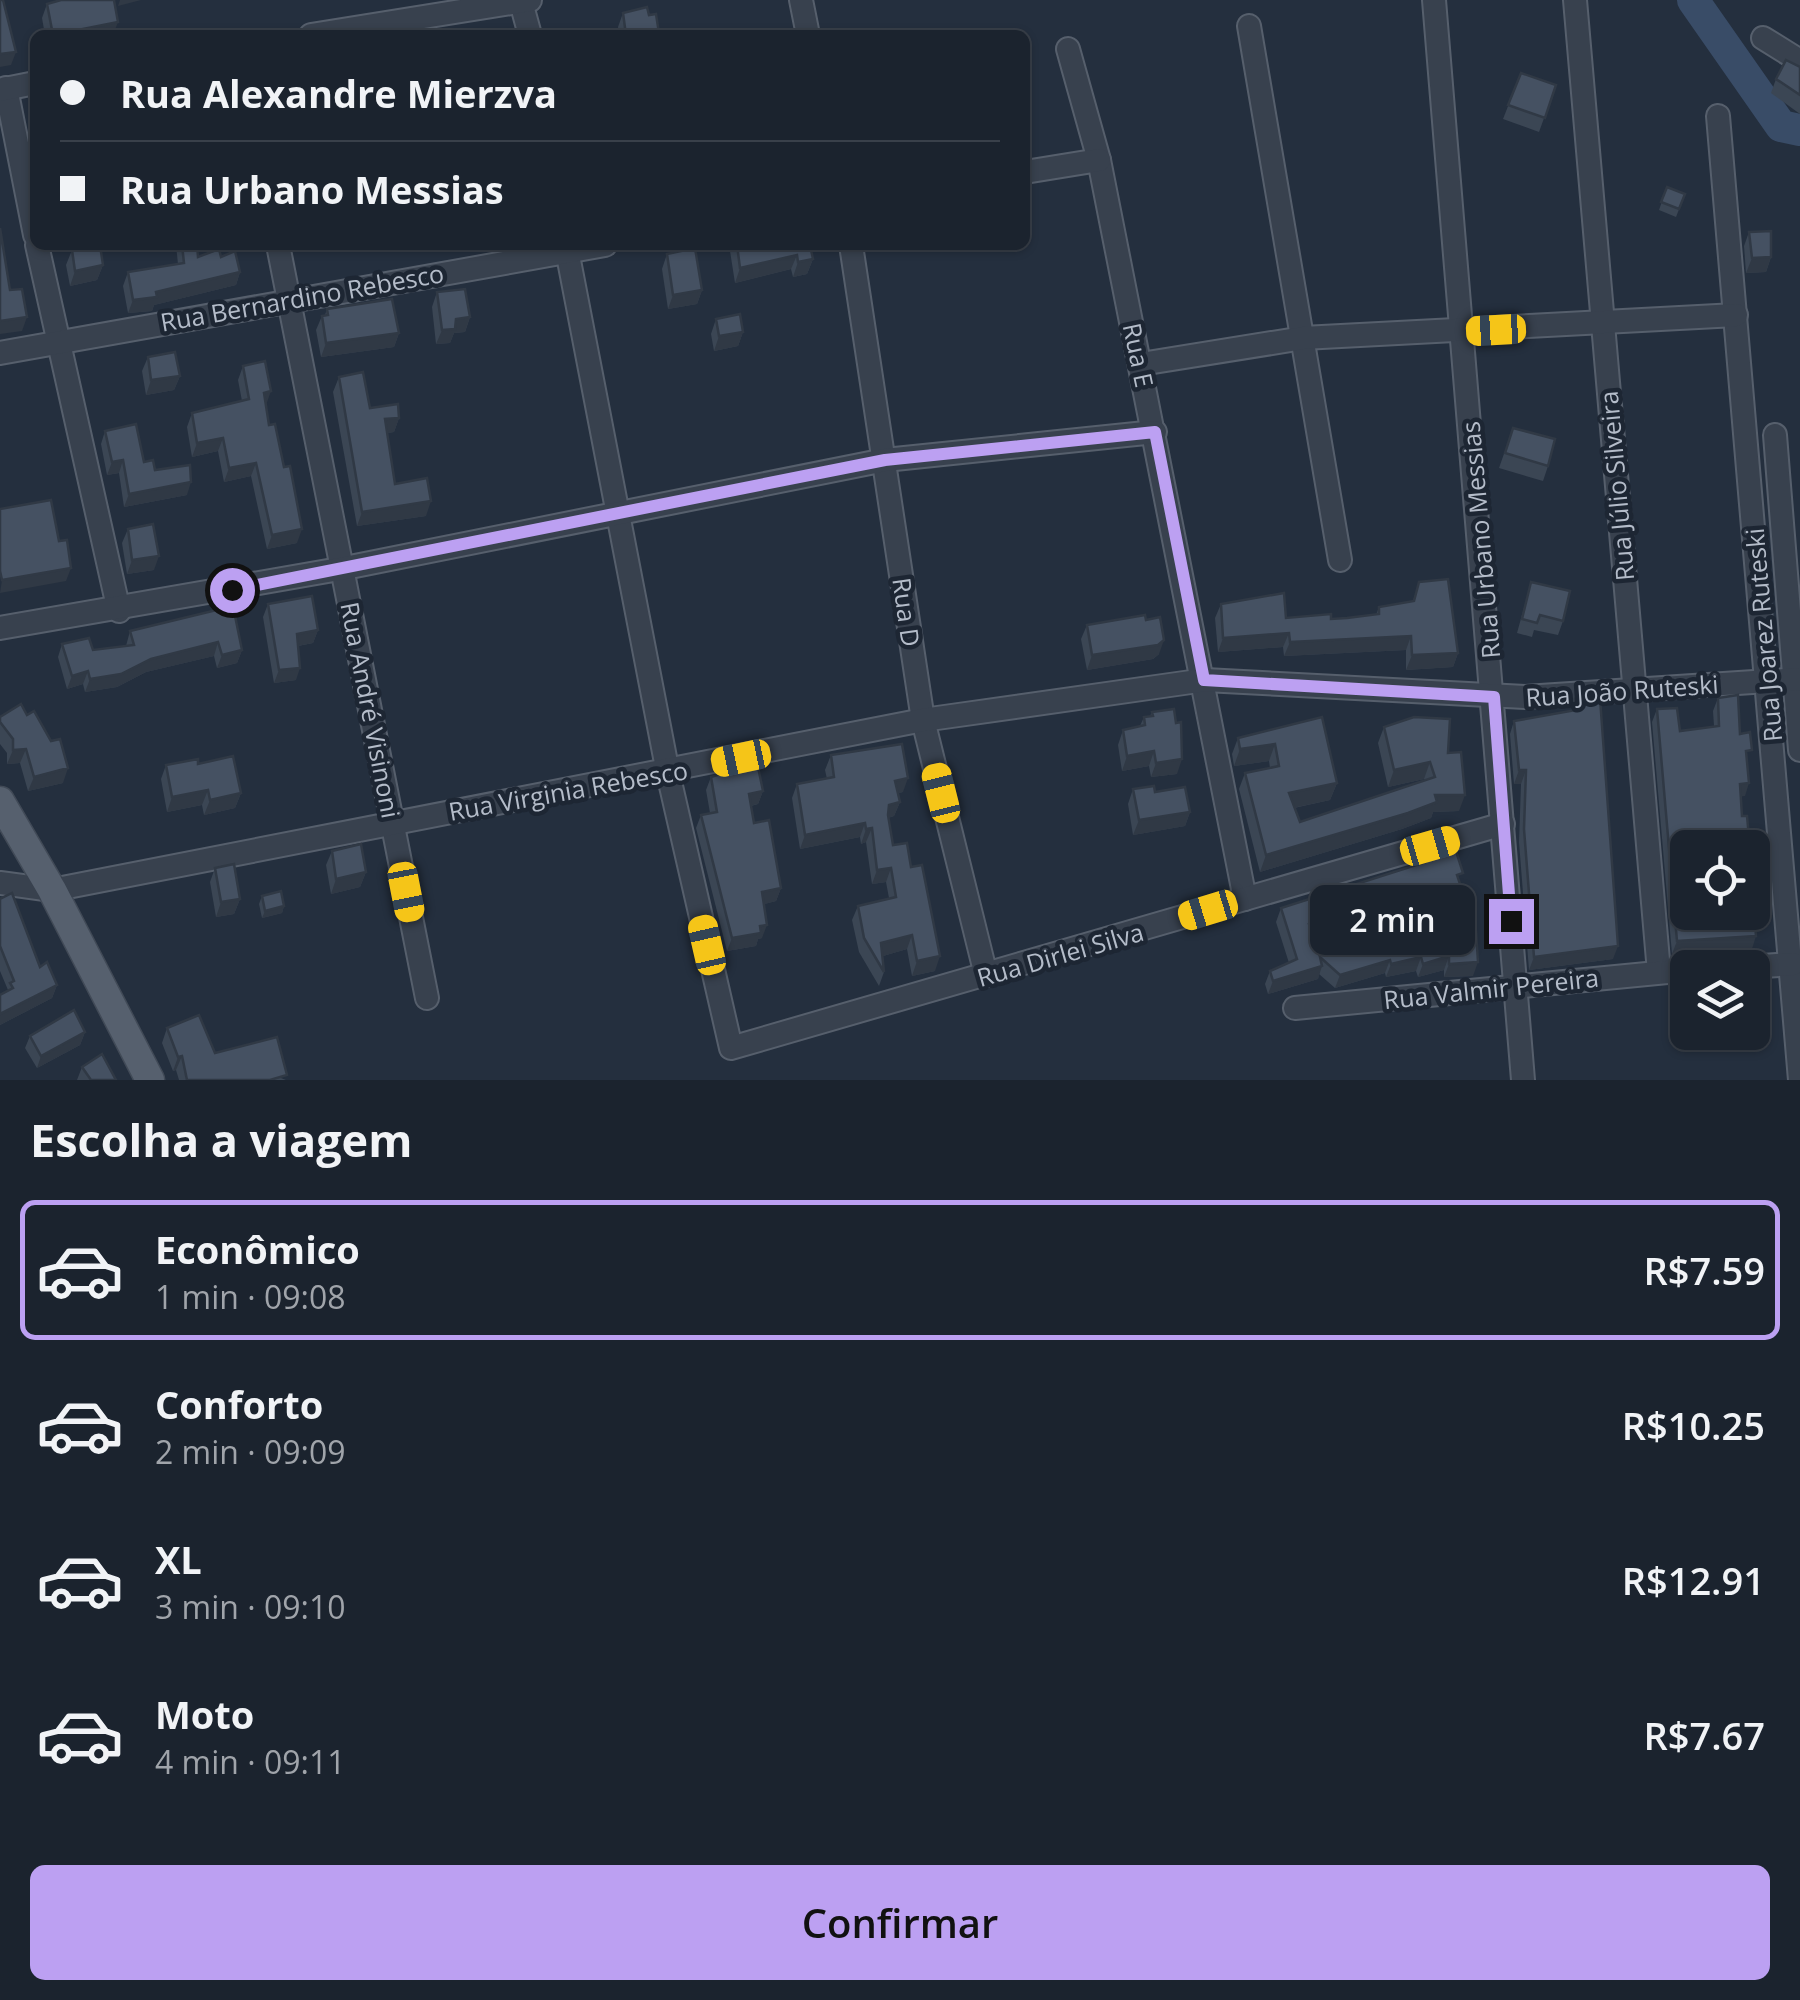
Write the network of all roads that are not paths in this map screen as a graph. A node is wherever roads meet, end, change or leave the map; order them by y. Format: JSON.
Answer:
{"nodes":[{"id":1,"x":801,"y":0,"type":"edge"},
{"id":2,"x":1434,"y":0,"type":"edge"},
{"id":3,"x":1575,"y":0,"type":"edge"},
{"id":4,"x":526,"y":1,"type":"edge"},
{"id":5,"x":1250,"y":26,"type":"dead end"},
{"id":6,"x":343,"y":30,"type":"edge"},
{"id":7,"x":529,"y":30,"type":"edge"},
{"id":8,"x":807,"y":30,"type":"edge"},
{"id":9,"x":1762,"y":38,"type":"dead end"},
{"id":10,"x":1068,"y":48,"type":"dead end"},
{"id":11,"x":1800,"y":61,"type":"edge"},
{"id":12,"x":30,"y":84,"type":"edge"},
{"id":13,"x":3,"y":89,"type":"edge"},
{"id":14,"x":1718,"y":116,"type":"dead end"},
{"id":15,"x":1099,"y":160,"type":"junction"},
{"id":16,"x":1030,"y":171,"type":"edge"},
{"id":17,"x":30,"y":212,"type":"edge"},
{"id":18,"x":38,"y":250,"type":"edge"},
{"id":19,"x":279,"y":250,"type":"edge"},
{"id":20,"x":556,"y":250,"type":"edge"},
{"id":21,"x":567,"y":250,"type":"edge"},
{"id":22,"x":851,"y":250,"type":"edge"},
{"id":23,"x":288,"y":298,"type":"junction"},
{"id":24,"x":1736,"y":316,"type":"junction"},
{"id":25,"x":1602,"y":323,"type":"junction"},
{"id":26,"x":1461,"y":332,"type":"junction"},
{"id":27,"x":1303,"y":338,"type":"junction"},
{"id":28,"x":56,"y":340,"type":"junction"},
{"id":29,"x":0,"y":353,"type":"edge"},
{"id":30,"x":1141,"y":364,"type":"junction"},
{"id":31,"x":1155,"y":432,"type":"junction"},
{"id":32,"x":1776,"y":435,"type":"dead end"},
{"id":33,"x":885,"y":460,"type":"junction"},
{"id":34,"x":1791,"y":507,"type":"edge"},
{"id":35,"x":620,"y":511,"type":"junction"},
{"id":36,"x":1340,"y":560,"type":"dead end"},
{"id":37,"x":345,"y":568,"type":"junction"},
{"id":38,"x":119,"y":611,"type":"junction"},
{"id":39,"x":0,"y":628,"type":"edge"},
{"id":40,"x":1796,"y":679,"type":"edge"},
{"id":41,"x":1204,"y":680,"type":"junction"},
{"id":42,"x":1766,"y":680,"type":"junction"},
{"id":43,"x":1634,"y":690,"type":"junction"},
{"id":44,"x":1494,"y":697,"type":"junction"},
{"id":45,"x":923,"y":720,"type":"junction"},
{"id":46,"x":1800,"y":750,"type":"edge"},
{"id":47,"x":668,"y":773,"type":"junction"},
{"id":48,"x":0,"y":802,"type":"edge"},
{"id":49,"x":392,"y":821,"type":"junction"},
{"id":50,"x":1503,"y":824,"type":"junction"},
{"id":51,"x":0,"y":883,"type":"edge"},
{"id":52,"x":52,"y":890,"type":"junction"},
{"id":53,"x":1245,"y":900,"type":"junction"},
{"id":54,"x":1793,"y":964,"type":"junction"},
{"id":55,"x":1770,"y":966,"type":"edge"},
{"id":56,"x":1670,"y":971,"type":"edge"},
{"id":57,"x":1658,"y":972,"type":"junction"},
{"id":58,"x":986,"y":976,"type":"junction"},
{"id":59,"x":1516,"y":986,"type":"junction"},
{"id":60,"x":426,"y":998,"type":"dead end"},
{"id":61,"x":1295,"y":1008,"type":"dead end"},
{"id":62,"x":1798,"y":1019,"type":"edge"},
{"id":63,"x":150,"y":1080,"type":"edge"},
{"id":64,"x":1523,"y":1080,"type":"edge"},
{"id":65,"x":1800,"y":1080,"type":"edge"}],
"edges":[{"from":1,"to":8,"type":"street"},
{"from":2,"to":26,"type":"street","name":"Rua Urbano Messias"},
{"from":3,"to":25,"type":"street","name":"Rua Júlio Silveira"},
{"from":4,"to":6,"type":"street"},
{"from":4,"to":7,"type":"street"},
{"from":5,"to":27,"type":"street"},
{"from":9,"to":11,"type":"street"},
{"from":10,"to":15,"type":"street","name":"Rua E"},
{"from":12,"to":13,"type":"street"},
{"from":13,"to":17,"type":"street"},
{"from":14,"to":24,"type":"street","name":"Rua Joarez Ruteski"},
{"from":15,"to":16,"type":"street"},
{"from":15,"to":30,"type":"street","name":"Rua E"},
{"from":18,"to":28,"type":"street"},
{"from":19,"to":23,"type":"street","name":"Rua André Visinoni"},
{"from":20,"to":23,"type":"street","name":"Rua Bernardino Rebesco"},
{"from":21,"to":35,"type":"street"},
{"from":22,"to":33,"type":"street","name":"Rua D"},
{"from":23,"to":28,"type":"street","name":"Rua Bernardino Rebesco"},
{"from":23,"to":37,"type":"street","name":"Rua André Visinoni"},
{"from":24,"to":25,"type":"street"},
{"from":24,"to":42,"type":"street","name":"Rua Joarez Ruteski"},
{"from":25,"to":26,"type":"street"},
{"from":25,"to":43,"type":"street","name":"Rua Júlio Silveira"},
{"from":26,"to":27,"type":"street"},
{"from":26,"to":44,"type":"street","name":"Rua Urbano Messias"},
{"from":27,"to":30,"type":"street"},
{"from":27,"to":36,"type":"street"},
{"from":28,"to":29,"type":"street","name":"Rua Bernardino Rebesco"},
{"from":28,"to":38,"type":"street"},
{"from":30,"to":31,"type":"street","name":"Rua E"},
{"from":31,"to":33,"type":"street"},
{"from":31,"to":41,"type":"street","name":"Rua E"},
{"from":32,"to":34,"type":"street","name":"Rua Joarez Ruteski"},
{"from":33,"to":35,"type":"street"},
{"from":33,"to":45,"type":"street","name":"Rua D"},
{"from":34,"to":40,"type":"street","name":"Rua Joarez Ruteski"},
{"from":35,"to":37,"type":"street"},
{"from":35,"to":47,"type":"street"},
{"from":37,"to":38,"type":"street"},
{"from":37,"to":49,"type":"street","name":"Rua André Visinoni"},
{"from":38,"to":39,"type":"street"},
{"from":40,"to":42,"type":"street","name":"Rua João Ruteski"},
{"from":40,"to":46,"type":"street","name":"Rua Joarez Ruteski"},
{"from":41,"to":44,"type":"street","name":"Rua João Ruteski"},
{"from":41,"to":45,"type":"street","name":"Rua Virginia Rebesco"},
{"from":41,"to":53,"type":"street","name":"Rua E"},
{"from":42,"to":43,"type":"street","name":"Rua João Ruteski"},
{"from":42,"to":54,"type":"street","name":"Rua Joarez Ruteski"},
{"from":43,"to":44,"type":"street","name":"Rua João Ruteski"},
{"from":43,"to":57,"type":"street","name":"Rua Júlio Silveira"},
{"from":44,"to":50,"type":"street","name":"Rua Urbano Messias"},
{"from":45,"to":47,"type":"street","name":"Rua Virginia Rebesco"},
{"from":45,"to":58,"type":"street","name":"Rua D"},
{"from":47,"to":49,"type":"street","name":"Rua Virginia Rebesco"},
{"from":47,"to":58,"type":"street","name":"Rua Dirlei Silva"},
{"from":48,"to":52,"type":"main road"},
{"from":49,"to":52,"type":"street","name":"Rua Virginia Rebesco"},
{"from":49,"to":60,"type":"street","name":"Rua André Visinoni"},
{"from":50,"to":53,"type":"street","name":"Rua Dirlei Silva"},
{"from":50,"to":59,"type":"street","name":"Rua Urbano Messias"},
{"from":51,"to":52,"type":"street","name":"Rua Virginia Rebesco"},
{"from":52,"to":63,"type":"main road"},
{"from":53,"to":58,"type":"street","name":"Rua Dirlei Silva"},
{"from":54,"to":55,"type":"street"},
{"from":54,"to":62,"type":"street","name":"Rua Joarez Ruteski"},
{"from":56,"to":57,"type":"street","name":"Rua Valmir Pereira"},
{"from":57,"to":59,"type":"street","name":"Rua Valmir Pereira"},
{"from":59,"to":61,"type":"street","name":"Rua Valmir Pereira"},
{"from":59,"to":64,"type":"street","name":"Rua Urbano Messias"},
{"from":62,"to":65,"type":"street","name":"Rua Joarez Ruteski"}]}
